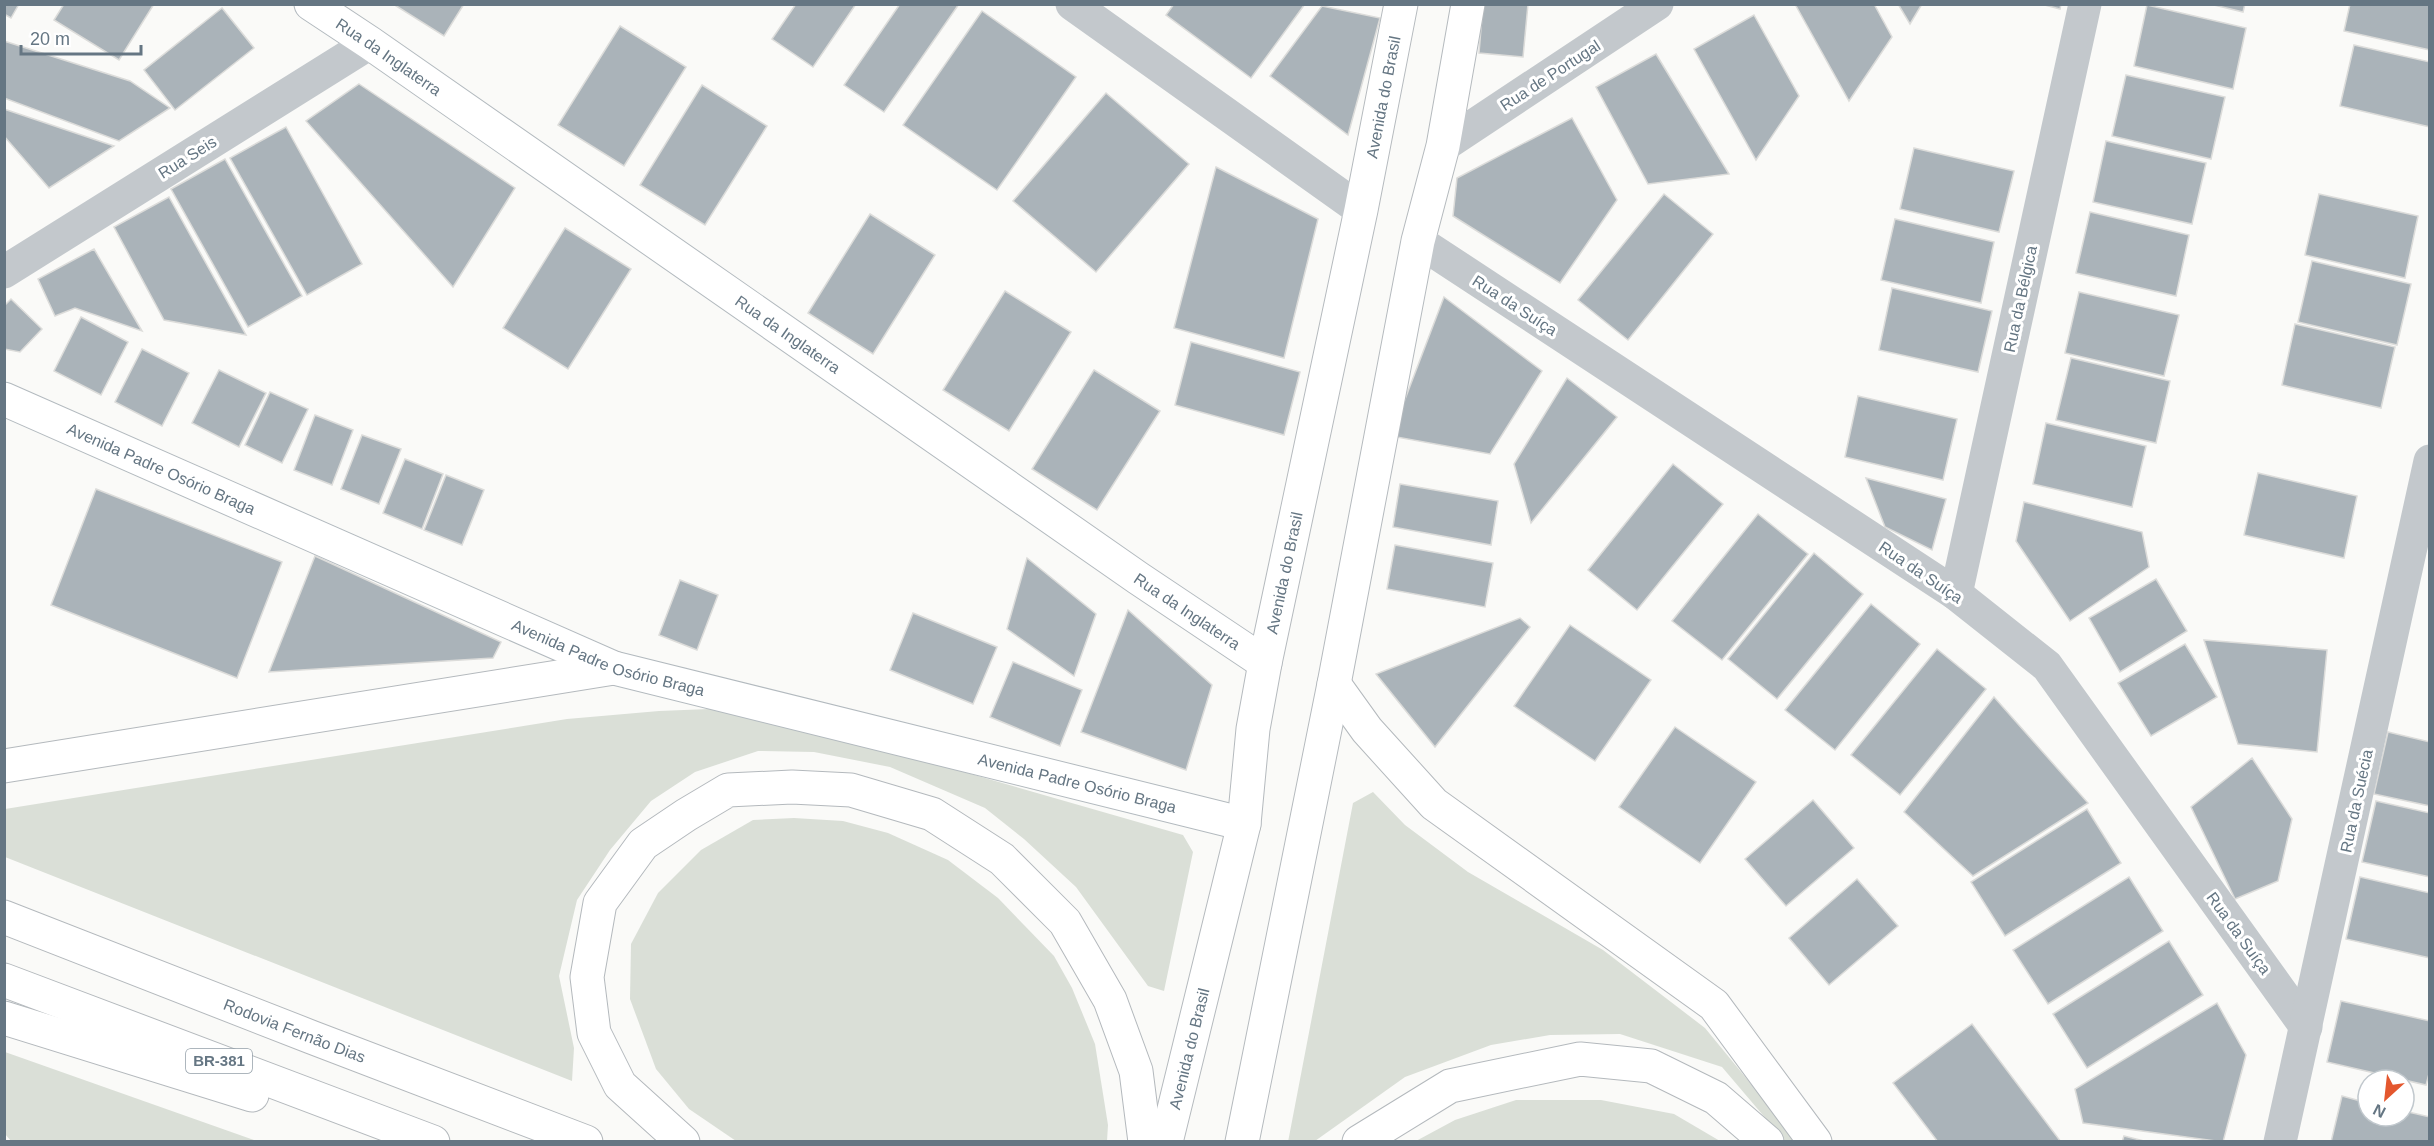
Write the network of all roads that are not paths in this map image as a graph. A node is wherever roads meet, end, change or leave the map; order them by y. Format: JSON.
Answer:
{"nodes":[{"id":1,"x":311,"y":4,"type":"edge"},
{"id":2,"x":1072,"y":4,"type":"edge"},
{"id":3,"x":1401,"y":4,"type":"edge"},
{"id":4,"x":1468,"y":4,"type":"edge"},
{"id":5,"x":1657,"y":4,"type":"edge"},
{"id":6,"x":2085,"y":4,"type":"edge"},
{"id":7,"x":370,"y":43,"type":"junction"},
{"id":8,"x":1443,"y":146,"type":"junction"},
{"id":9,"x":1361,"y":210,"type":"junction"},
{"id":10,"x":1418,"y":241,"type":"junction"},
{"id":11,"x":4,"y":272,"type":"edge"},
{"id":12,"x":4,"y":399,"type":"edge"},
{"id":13,"x":2430,"y":461,"type":"edge"},
{"id":14,"x":1956,"y":594,"type":"junction"},
{"id":15,"x":1265,"y":663,"type":"junction"},
{"id":16,"x":614,"y":668,"type":"junction"},
{"id":17,"x":1334,"y":684,"type":"junction"},
{"id":18,"x":4,"y":765,"type":"edge"},
{"id":19,"x":1244,"y":824,"type":"junction"},
{"id":20,"x":4,"y":917,"type":"edge"},
{"id":21,"x":4,"y":980,"type":"edge"},
{"id":22,"x":4,"y":1018,"type":"edge"},
{"id":23,"x":2306,"y":1027,"type":"junction"},
{"id":24,"x":402,"y":1142,"type":"edge"},
{"id":25,"x":432,"y":1142,"type":"edge"},
{"id":26,"x":586,"y":1142,"type":"edge"},
{"id":27,"x":683,"y":1142,"type":"edge"},
{"id":28,"x":1145,"y":1142,"type":"edge"},
{"id":29,"x":1166,"y":1142,"type":"edge"},
{"id":30,"x":1242,"y":1142,"type":"edge"},
{"id":31,"x":1359,"y":1142,"type":"edge"},
{"id":32,"x":1767,"y":1142,"type":"edge"},
{"id":33,"x":1815,"y":1142,"type":"edge"},
{"id":34,"x":2280,"y":1142,"type":"edge"}],
"edges":[{"from":1,"to":7,"type":"main road","name":"Rua da Inglaterra"},
{"from":2,"to":9,"type":"street"},
{"from":3,"to":9,"type":"main road","name":"Avenida do Brasil"},
{"from":4,"to":8,"type":"main road"},
{"from":5,"to":8,"type":"street","name":"Rua de Portugal"},
{"from":6,"to":14,"type":"street","name":"Rua da Bélgica"},
{"from":7,"to":11,"type":"street","name":"Rua Seis"},
{"from":7,"to":15,"type":"main road","name":"Rua da Inglaterra"},
{"from":8,"to":10,"type":"main road"},
{"from":9,"to":15,"type":"main road","name":"Avenida do Brasil"},
{"from":10,"to":14,"type":"street","name":"Rua da Suíça"},
{"from":10,"to":17,"type":"main road"},
{"from":12,"to":16,"type":"main road","name":"Avenida Padre Osório Braga"},
{"from":13,"to":23,"type":"street","name":"Rua da Suécia"},
{"from":14,"to":23,"type":"street","name":"Rua da Suíça"},
{"from":15,"to":19,"type":"main road","name":"Avenida do Brasil"},
{"from":16,"to":18,"type":"main road"},
{"from":16,"to":19,"type":"main road","name":"Avenida Padre Osório Braga"},
{"from":17,"to":30,"type":"main road"},
{"from":17,"to":33,"type":"main road"},
{"from":19,"to":29,"type":"main road","name":"Avenida do Brasil"},
{"from":20,"to":26,"type":"main road","name":"Rodovia Fernão Dias"},
{"from":21,"to":25,"type":"main road","number":"BR-381"},
{"from":22,"to":24,"type":"main road","number":"BR-381"},
{"from":23,"to":34,"type":"street","name":"Rua da Suécia"},
{"from":27,"to":28,"type":"main road"},
{"from":31,"to":32,"type":"main road"}]}
